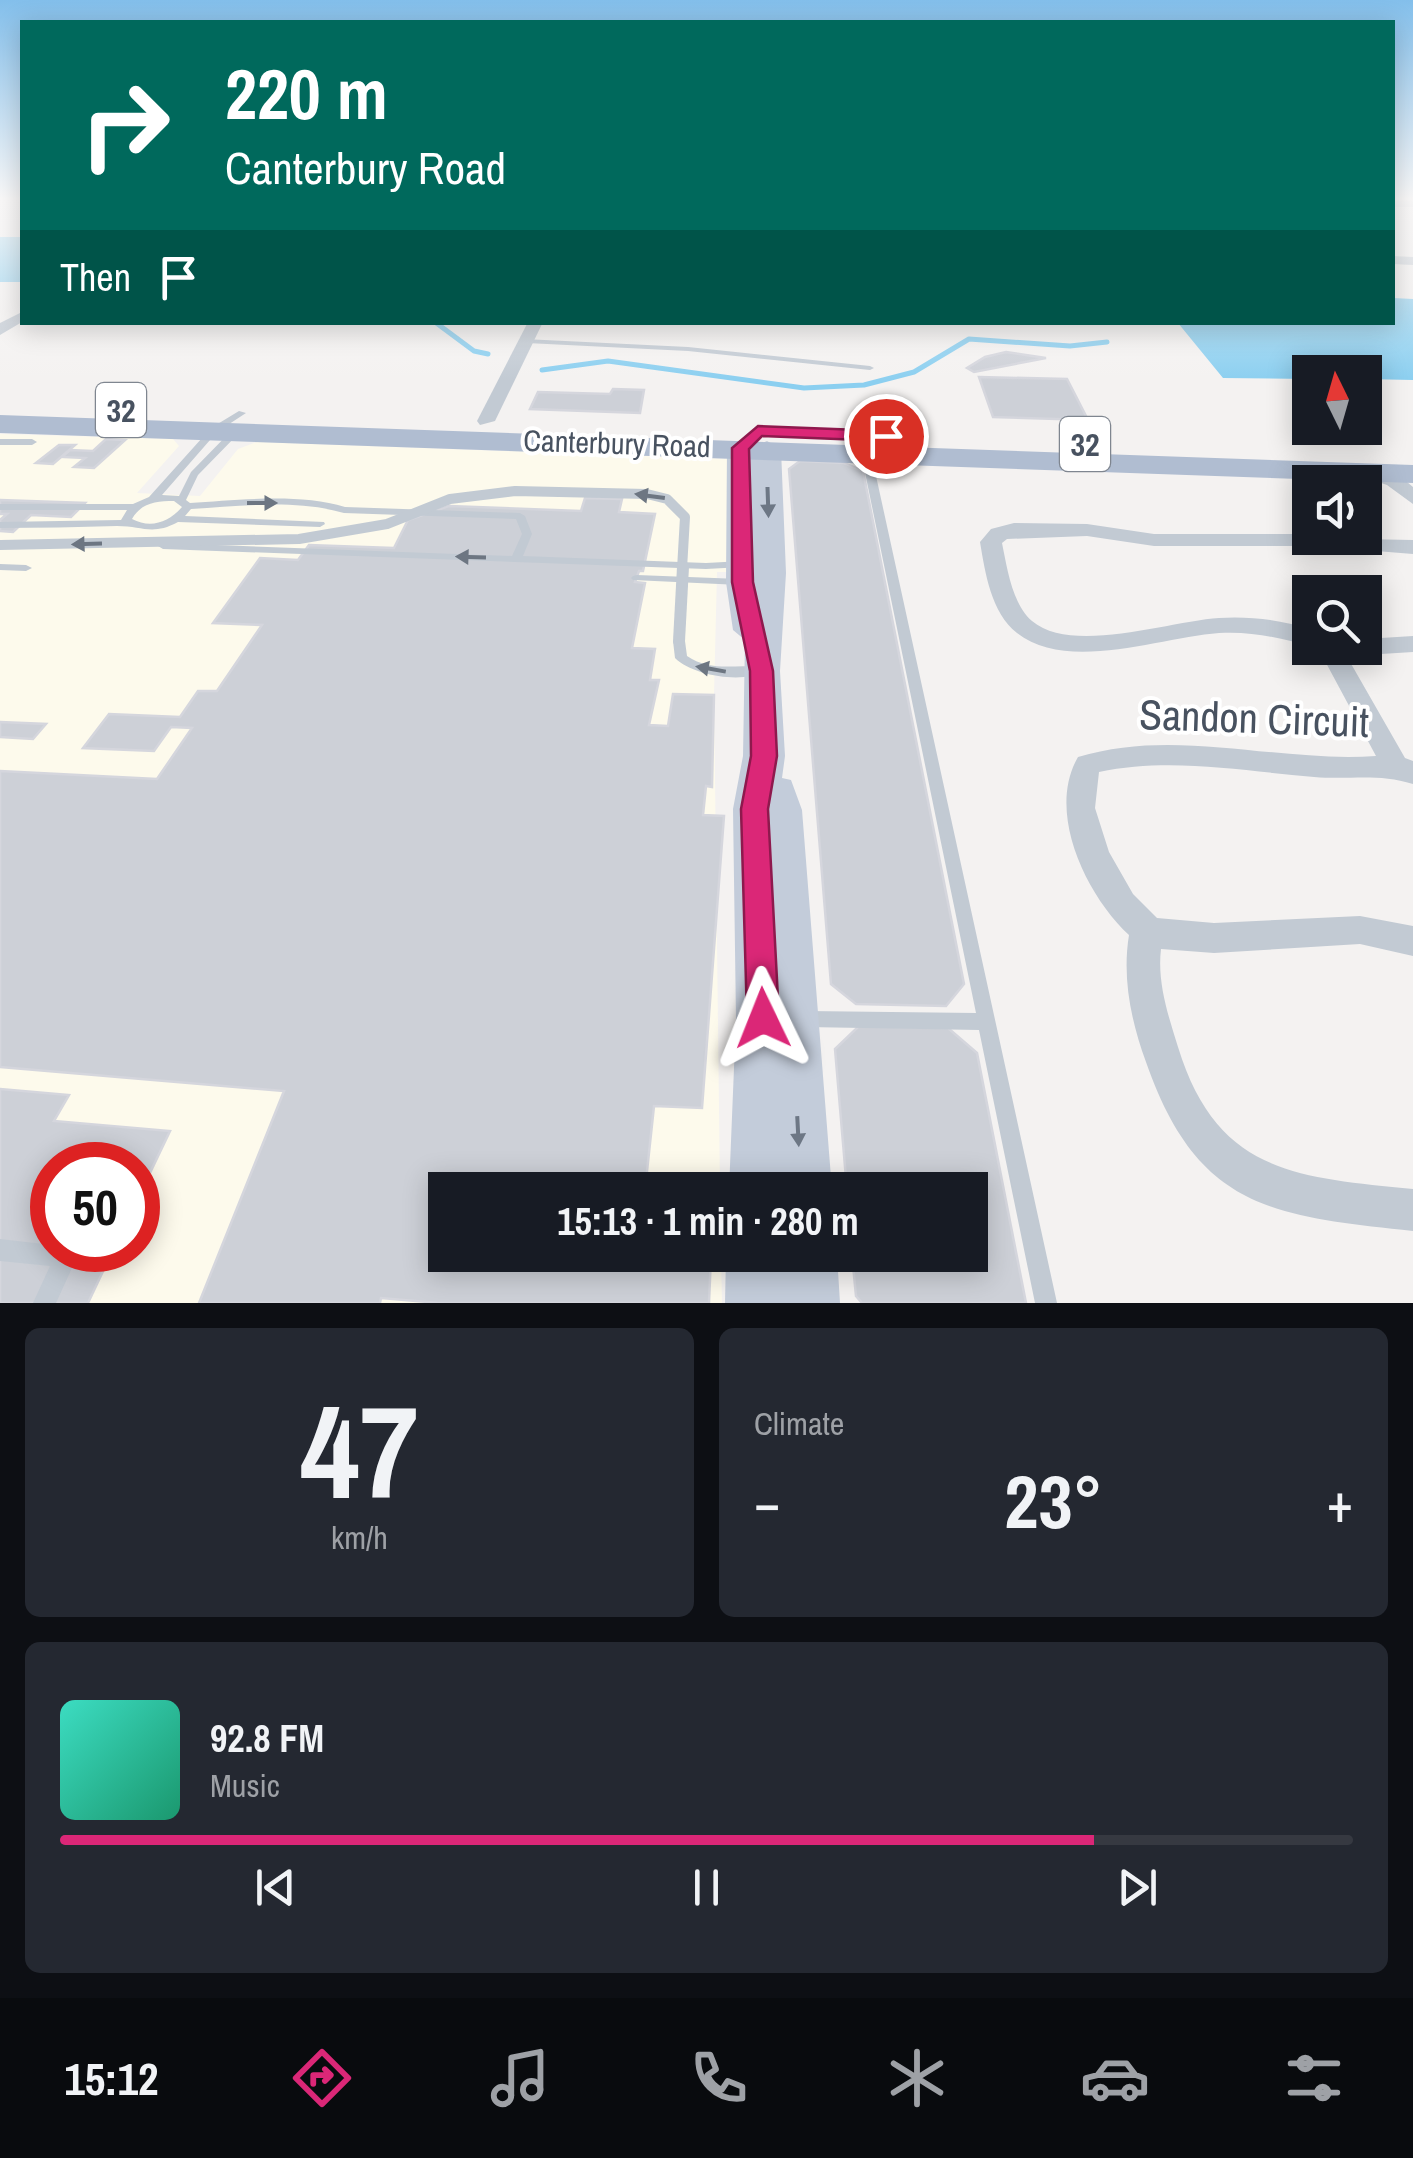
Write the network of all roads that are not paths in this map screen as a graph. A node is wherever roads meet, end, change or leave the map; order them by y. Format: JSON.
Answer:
{"nodes":[{"id":1,"x":535,"y":325,"type":"edge"},
{"id":2,"x":527,"y":341,"type":"junction"},
{"id":3,"x":870,"y":368,"type":"dead end"},
{"id":4,"x":0,"y":406,"type":"edge"},
{"id":5,"x":0,"y":424,"type":"edge"},
{"id":6,"x":231,"y":425,"type":"junction"},
{"id":7,"x":472,"y":436,"type":"junction"},
{"id":8,"x":0,"y":442,"type":"edge"},
{"id":9,"x":32,"y":442,"type":"dead end"},
{"id":10,"x":755,"y":442,"type":"junction"},
{"id":11,"x":866,"y":452,"type":"junction"},
{"id":12,"x":1413,"y":455,"type":"edge"},
{"id":13,"x":1292,"y":470,"type":"edge"},
{"id":14,"x":1382,"y":473,"type":"edge"},
{"id":15,"x":1413,"y":474,"type":"edge"},
{"id":16,"x":1382,"y":477,"type":"edge"},
{"id":17,"x":1413,"y":498,"type":"edge"},
{"id":18,"x":152,"y":500,"type":"junction"},
{"id":19,"x":185,"y":503,"type":"junction"},
{"id":20,"x":0,"y":507,"type":"edge"},
{"id":21,"x":135,"y":507,"type":"junction"},
{"id":22,"x":336,"y":508,"type":"junction"},
{"id":23,"x":176,"y":520,"type":"junction"},
{"id":24,"x":0,"y":524,"type":"edge"},
{"id":25,"x":320,"y":524,"type":"junction"},
{"id":26,"x":131,"y":525,"type":"junction"},
{"id":27,"x":162,"y":525,"type":"junction"},
{"id":28,"x":0,"y":545,"type":"edge"},
{"id":29,"x":138,"y":545,"type":"junction"},
{"id":30,"x":1413,"y":548,"type":"edge"},
{"id":31,"x":302,"y":551,"type":"junction"},
{"id":32,"x":516,"y":558,"type":"junction"},
{"id":33,"x":0,"y":567,"type":"edge"},
{"id":34,"x":26,"y":568,"type":"dead end"},
{"id":35,"x":756,"y":568,"type":"junction"},
{"id":36,"x":637,"y":578,"type":"dead end"},
{"id":37,"x":1292,"y":634,"type":"edge"},
{"id":38,"x":1413,"y":644,"type":"edge"},
{"id":39,"x":1382,"y":646,"type":"edge"},
{"id":40,"x":1340,"y":665,"type":"edge"},
{"id":41,"x":761,"y":671,"type":"junction"},
{"id":42,"x":1404,"y":769,"type":"edge"},
{"id":43,"x":1147,"y":930,"type":"junction"},
{"id":44,"x":1413,"y":941,"type":"edge"},
{"id":45,"x":778,"y":1019,"type":"junction"},
{"id":46,"x":985,"y":1022,"type":"junction"},
{"id":47,"x":762,"y":1172,"type":"edge"},
{"id":48,"x":799,"y":1172,"type":"edge"},
{"id":49,"x":1413,"y":1210,"type":"edge"},
{"id":50,"x":0,"y":1250,"type":"edge"},
{"id":51,"x":760,"y":1272,"type":"edge"},
{"id":52,"x":805,"y":1272,"type":"edge"},
{"id":53,"x":44,"y":1303,"type":"edge"},
{"id":54,"x":759,"y":1303,"type":"edge"},
{"id":55,"x":806,"y":1303,"type":"edge"},
{"id":56,"x":1046,"y":1303,"type":"edge"}],
"edges":[{"from":1,"to":2,"type":"street"},
{"from":2,"to":3,"type":"lane"},
{"from":2,"to":7,"type":"street"},
{"from":4,"to":6,"type":"main road","name":"Canterbury Road","number":"32"},
{"from":5,"to":6,"type":"main road","name":"Canterbury Road","number":"32"},
{"from":6,"to":7,"type":"main road","name":"Canterbury Road","number":"32"},
{"from":6,"to":18,"type":"lane"},
{"from":6,"to":19,"type":"lane"},
{"from":7,"to":10,"type":"main road","name":"Canterbury Road","number":"32"},
{"from":8,"to":9,"type":"lane"},
{"from":10,"to":11,"type":"main road","name":"Canterbury Road","number":"32"},
{"from":10,"to":12,"type":"main road","name":"Canterbury Road","number":"32"},
{"from":10,"to":35,"type":"main road"},
{"from":11,"to":13,"type":"main road","name":"Canterbury Road","number":"32"},
{"from":11,"to":46,"type":"lane"},
{"from":14,"to":15,"type":"main road","name":"Canterbury Road","number":"32"},
{"from":16,"to":17,"type":"street"},
{"from":18,"to":19,"type":"lane"},
{"from":18,"to":21,"type":"lane"},
{"from":19,"to":22,"type":"lane","one_way":true},
{"from":19,"to":23,"type":"lane"},
{"from":20,"to":21,"type":"lane"},
{"from":21,"to":26,"type":"lane"},
{"from":22,"to":25,"type":"lane"},
{"from":22,"to":32,"type":"lane"},
{"from":23,"to":25,"type":"lane"},
{"from":23,"to":27,"type":"lane"},
{"from":24,"to":26,"type":"lane"},
{"from":25,"to":31,"type":"lane"},
{"from":26,"to":27,"type":"lane"},
{"from":26,"to":29,"type":"lane"},
{"from":27,"to":29,"type":"lane"},
{"from":41,"to":28,"type":"lane","one_way":true,"bridge":true},
{"from":29,"to":31,"type":"lane"},
{"from":30,"to":37,"type":"street"},
{"from":32,"to":31,"type":"lane","one_way":true},
{"from":32,"to":35,"type":"lane"},
{"from":33,"to":34,"type":"lane"},
{"from":35,"to":36,"type":"lane"},
{"from":35,"to":41,"type":"main road"},
{"from":38,"to":39,"type":"street"},
{"from":40,"to":42,"type":"street"},
{"from":41,"to":45,"type":"main road"},
{"from":42,"to":43,"type":"street","name":"Sandon Circuit"},
{"from":43,"to":44,"type":"street"},
{"from":43,"to":49,"type":"street"},
{"from":45,"to":46,"type":"lane"},
{"from":45,"to":47,"type":"main road"},
{"from":45,"to":48,"type":"main road","one_way":true},
{"from":46,"to":56,"type":"lane"},
{"from":50,"to":53,"type":"lane"},
{"from":51,"to":54,"type":"main road"},
{"from":52,"to":55,"type":"main road"}]}
